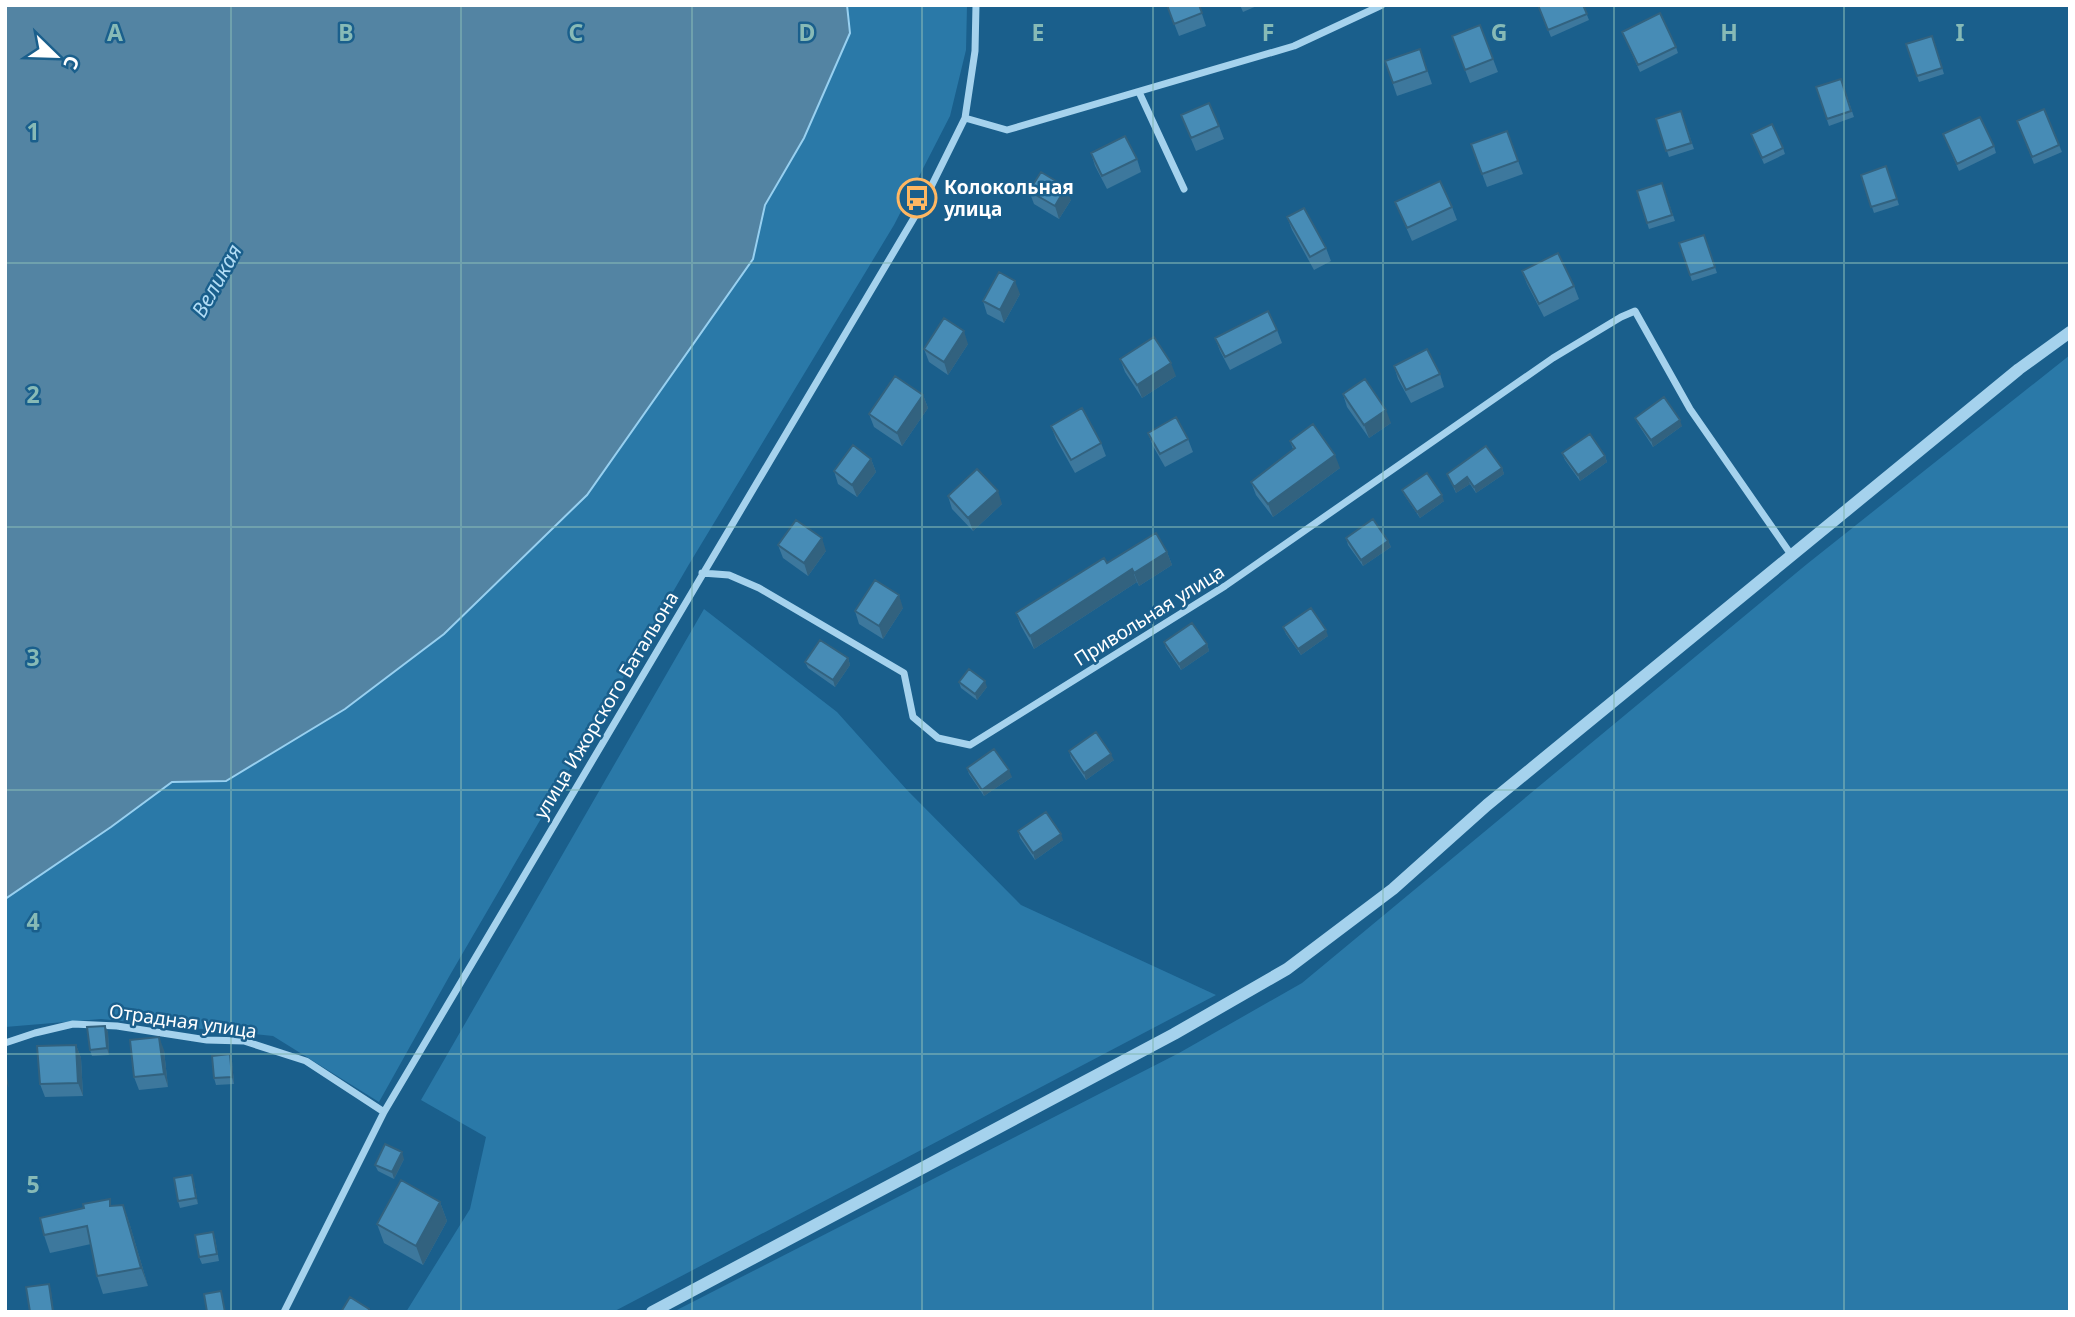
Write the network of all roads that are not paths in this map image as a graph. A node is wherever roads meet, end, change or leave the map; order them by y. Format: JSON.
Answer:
{"nodes":[{"id":1,"x":976,"y":5,"type":"edge"},
{"id":2,"x":1382,"y":5,"type":"edge"},
{"id":3,"x":1139,"y":92,"type":"junction"},
{"id":4,"x":965,"y":118,"type":"junction"},
{"id":5,"x":1184,"y":189,"type":"dead end"},
{"id":6,"x":2070,"y":332,"type":"edge"},
{"id":7,"x":1791,"y":556,"type":"junction"},
{"id":8,"x":702,"y":573,"type":"junction"},
{"id":9,"x":5,"y":1043,"type":"edge"},
{"id":10,"x":384,"y":1112,"type":"junction"},
{"id":11,"x":284,"y":1312,"type":"edge"},
{"id":12,"x":652,"y":1312,"type":"edge"}],
"edges":[{"from":1,"to":4,"type":"street","name":"улица Ижорского Батальона"},
{"from":2,"to":3,"type":"street"},
{"from":3,"to":4,"type":"street"},
{"from":3,"to":5,"type":"street"},
{"from":4,"to":8,"type":"street","name":"улица Ижорского Батальона"},
{"from":6,"to":7,"type":"street"},
{"from":7,"to":8,"type":"street","name":"Привольная улица"},
{"from":7,"to":12,"type":"street"},
{"from":8,"to":10,"type":"street","name":"улица Ижорского Батальона"},
{"from":9,"to":10,"type":"street","name":"Отрадная улица"},
{"from":10,"to":11,"type":"street","name":"улица Ижорского Батальона"}]}
